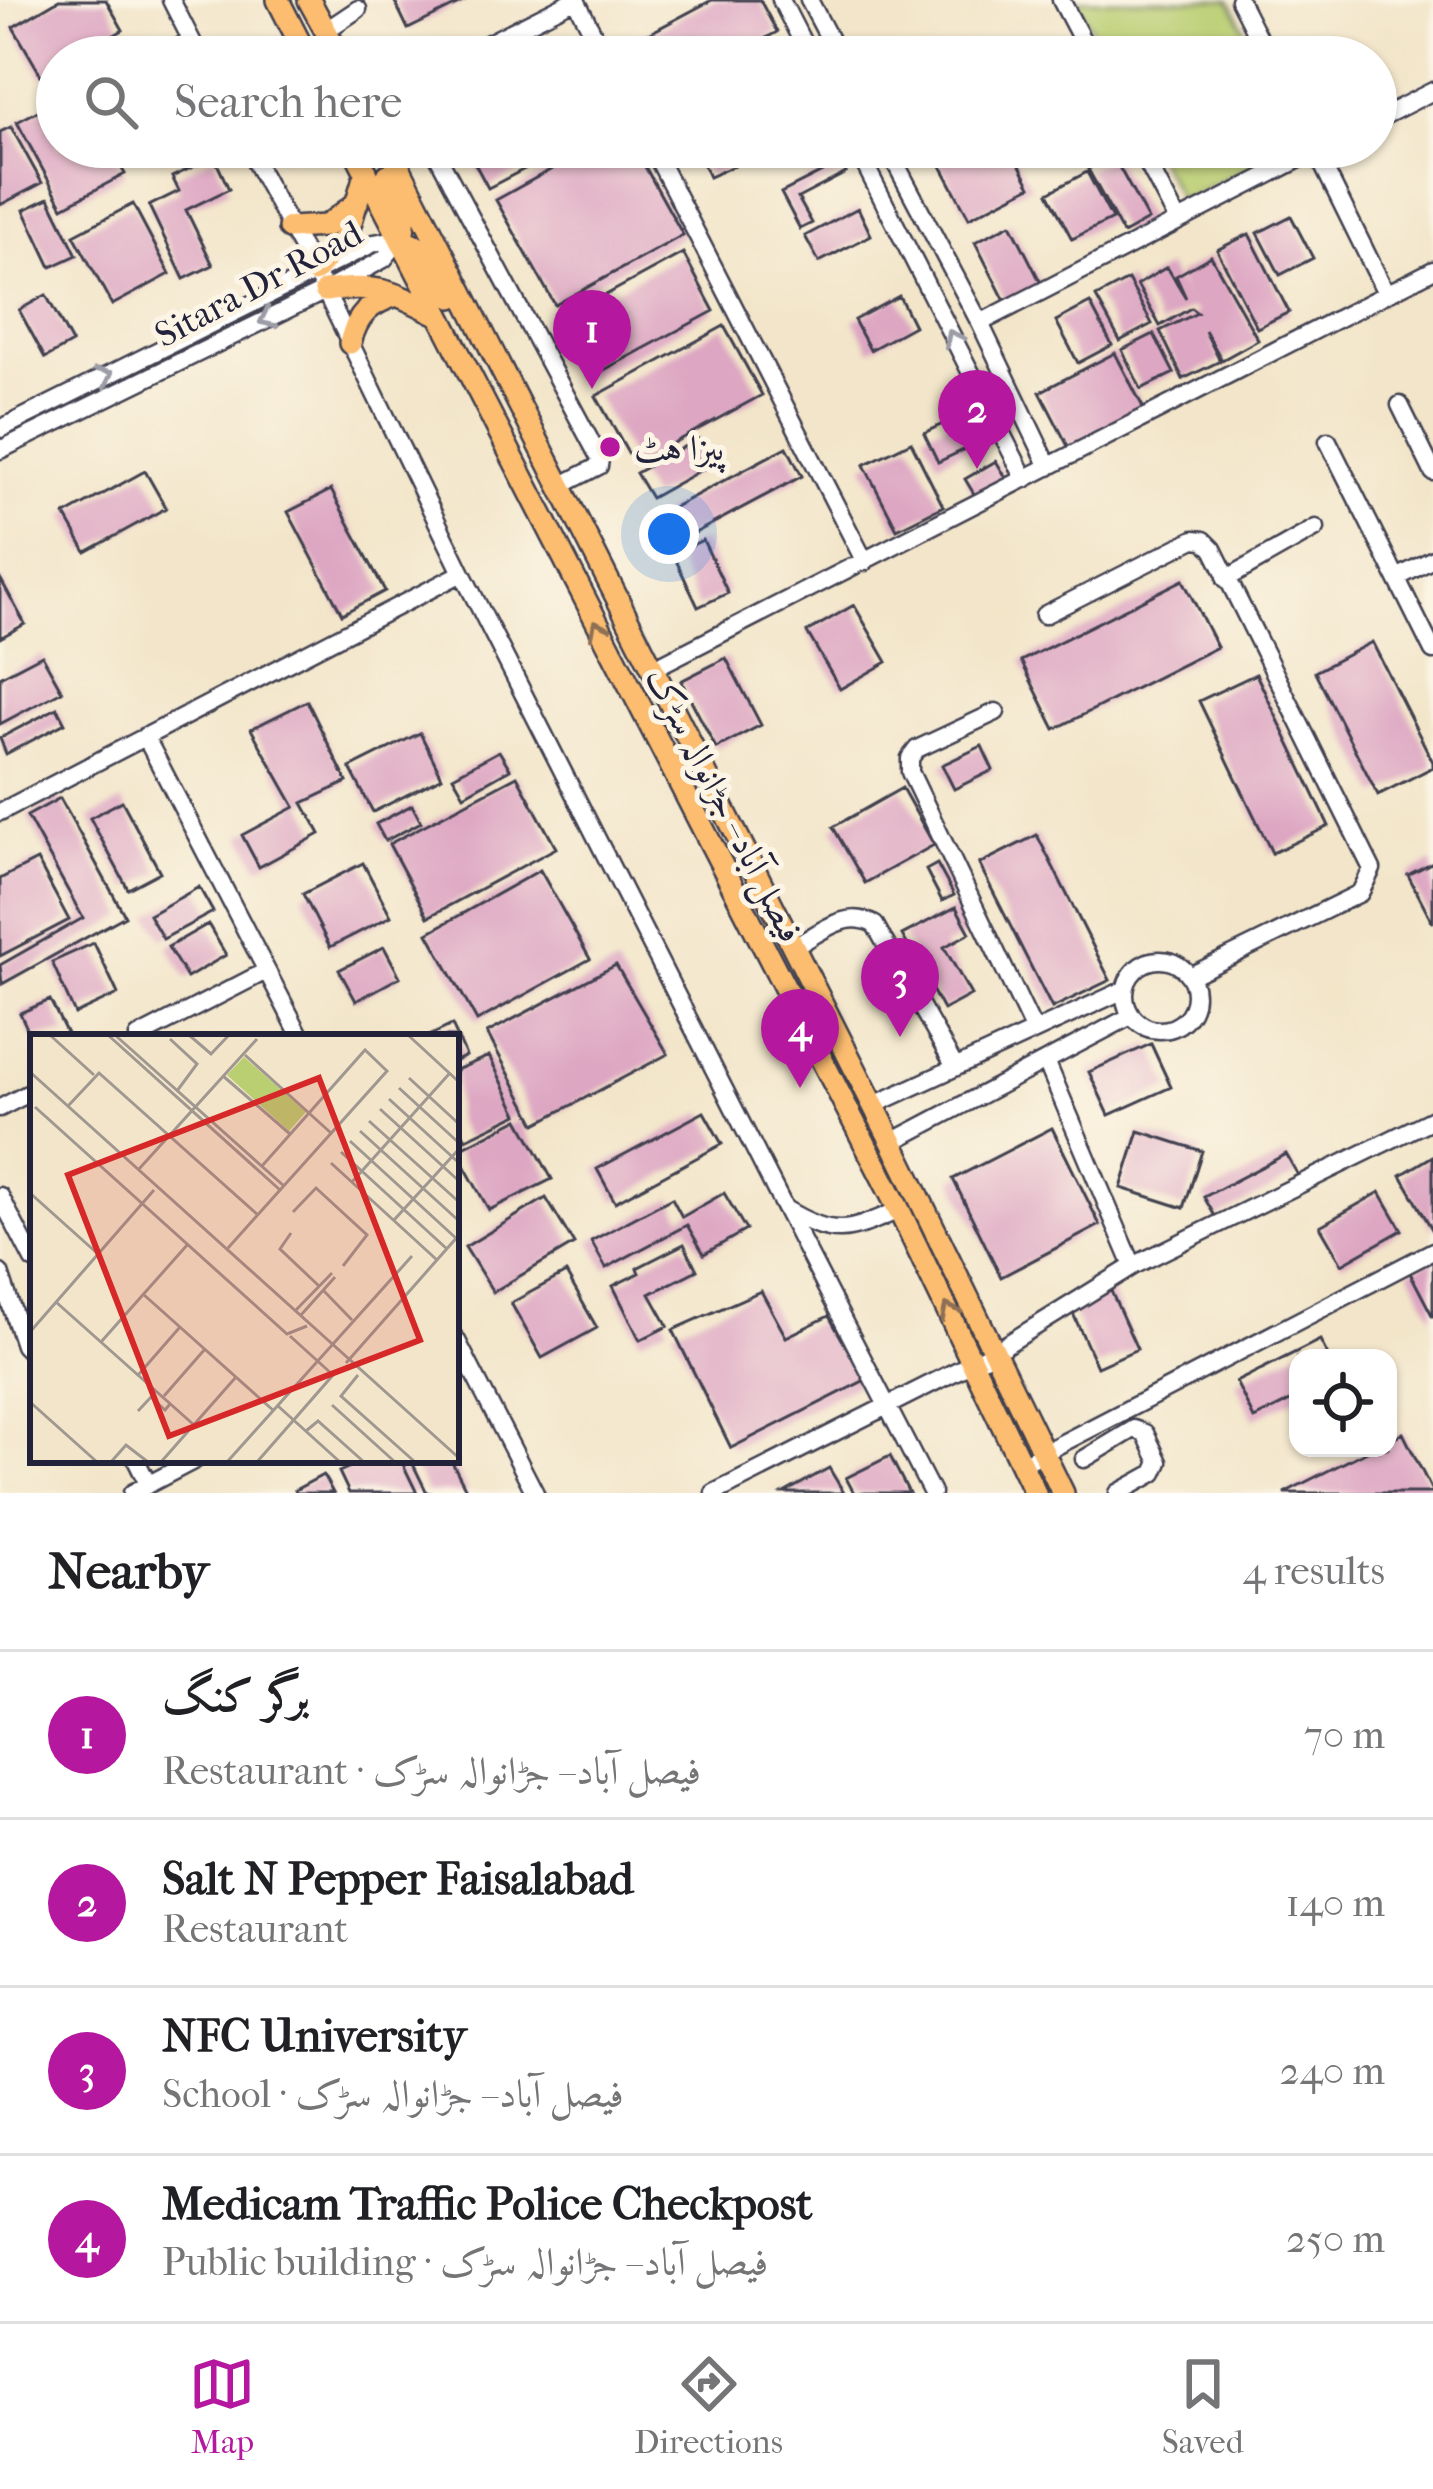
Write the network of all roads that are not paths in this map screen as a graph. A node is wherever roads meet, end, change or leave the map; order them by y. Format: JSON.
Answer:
{"nodes":[{"id":1,"x":171,"y":0,"type":"edge"},
{"id":2,"x":278,"y":0,"type":"edge"},
{"id":3,"x":310,"y":0,"type":"edge"},
{"id":4,"x":575,"y":0,"type":"edge"},
{"id":5,"x":781,"y":0,"type":"edge"},
{"id":6,"x":809,"y":0,"type":"edge"},
{"id":7,"x":1061,"y":0,"type":"edge"},
{"id":8,"x":1239,"y":0,"type":"edge"},
{"id":9,"x":358,"y":9,"type":"dead end"},
{"id":10,"x":326,"y":31,"type":"junction"},
{"id":11,"x":189,"y":36,"type":"edge"},
{"id":12,"x":296,"y":36,"type":"edge"},
{"id":13,"x":329,"y":36,"type":"edge"},
{"id":14,"x":503,"y":36,"type":"edge"},
{"id":15,"x":594,"y":36,"type":"edge"},
{"id":16,"x":799,"y":36,"type":"edge"},
{"id":17,"x":828,"y":36,"type":"edge"},
{"id":18,"x":1080,"y":36,"type":"edge"},
{"id":19,"x":1257,"y":36,"type":"edge"},
{"id":20,"x":1433,"y":91,"type":"edge"},
{"id":21,"x":1397,"y":109,"type":"edge"},
{"id":22,"x":258,"y":168,"type":"edge"},
{"id":23,"x":364,"y":168,"type":"edge"},
{"id":24,"x":385,"y":168,"type":"edge"},
{"id":25,"x":400,"y":168,"type":"edge"},
{"id":26,"x":444,"y":168,"type":"edge"},
{"id":27,"x":663,"y":168,"type":"edge"},
{"id":28,"x":867,"y":168,"type":"edge"},
{"id":29,"x":898,"y":168,"type":"edge"},
{"id":30,"x":1149,"y":168,"type":"edge"},
{"id":31,"x":1280,"y":168,"type":"edge"},
{"id":32,"x":1327,"y":168,"type":"edge"},
{"id":33,"x":366,"y":171,"type":"junction"},
{"id":34,"x":357,"y":203,"type":"junction"},
{"id":35,"x":1178,"y":221,"type":"junction"},
{"id":36,"x":289,"y":228,"type":"junction"},
{"id":37,"x":400,"y":238,"type":"junction"},
{"id":38,"x":1433,"y":269,"type":"edge"},
{"id":39,"x":320,"y":281,"type":"junction"},
{"id":40,"x":1386,"y":293,"type":"junction"},
{"id":41,"x":397,"y":295,"type":"junction"},
{"id":42,"x":436,"y":314,"type":"junction"},
{"id":43,"x":980,"y":323,"type":"junction"},
{"id":44,"x":350,"y":343,"type":"junction"},
{"id":45,"x":1400,"y":405,"type":"dead end"},
{"id":46,"x":531,"y":428,"type":"junction"},
{"id":47,"x":0,"y":429,"type":"edge"},
{"id":48,"x":1328,"y":441,"type":"dead end"},
{"id":49,"x":0,"y":450,"type":"edge"},
{"id":50,"x":1049,"y":467,"type":"junction"},
{"id":51,"x":1433,"y":472,"type":"edge"},
{"id":52,"x":1025,"y":479,"type":"junction"},
{"id":53,"x":560,"y":486,"type":"junction"},
{"id":54,"x":1316,"y":528,"type":"dead end"},
{"id":55,"x":1433,"y":560,"type":"edge"},
{"id":56,"x":865,"y":562,"type":"junction"},
{"id":57,"x":462,"y":573,"type":"junction"},
{"id":58,"x":1396,"y":578,"type":"junction"},
{"id":59,"x":1226,"y":579,"type":"junction"},
{"id":60,"x":1044,"y":615,"type":"dead end"},
{"id":61,"x":1433,"y":650,"type":"edge"},
{"id":62,"x":652,"y":669,"type":"junction"},
{"id":63,"x":996,"y":712,"type":"dead end"},
{"id":64,"x":146,"y":736,"type":"junction"},
{"id":65,"x":0,"y":812,"type":"edge"},
{"id":66,"x":794,"y":947,"type":"junction"},
{"id":67,"x":266,"y":970,"type":"junction"},
{"id":68,"x":1190,"y":976,"type":"junction"},
{"id":69,"x":1124,"y":990,"type":"junction"},
{"id":70,"x":1131,"y":1016,"type":"junction"},
{"id":71,"x":1034,"y":1031,"type":"junction"},
{"id":72,"x":144,"y":1034,"type":"edge"},
{"id":73,"x":299,"y":1034,"type":"edge"},
{"id":74,"x":1046,"y":1061,"type":"junction"},
{"id":75,"x":955,"y":1067,"type":"junction"},
{"id":76,"x":30,"y":1093,"type":"edge"},
{"id":77,"x":874,"y":1105,"type":"junction"},
{"id":78,"x":0,"y":1108,"type":"edge"},
{"id":79,"x":1433,"y":1119,"type":"edge"},
{"id":80,"x":892,"y":1142,"type":"junction"},
{"id":81,"x":0,"y":1196,"type":"edge"},
{"id":82,"x":785,"y":1209,"type":"junction"},
{"id":83,"x":899,"y":1210,"type":"junction"},
{"id":84,"x":1433,"y":1251,"type":"edge"},
{"id":85,"x":30,"y":1254,"type":"edge"},
{"id":86,"x":1133,"y":1266,"type":"junction"},
{"id":87,"x":0,"y":1273,"type":"edge"},
{"id":88,"x":459,"y":1345,"type":"edge"},
{"id":89,"x":30,"y":1351,"type":"edge"},
{"id":90,"x":996,"y":1351,"type":"junction"},
{"id":91,"x":974,"y":1362,"type":"junction"},
{"id":92,"x":886,"y":1407,"type":"junction"},
{"id":93,"x":1105,"y":1421,"type":"junction"},
{"id":94,"x":1114,"y":1441,"type":"junction"},
{"id":95,"x":1032,"y":1459,"type":"junction"},
{"id":96,"x":1084,"y":1459,"type":"dead end"},
{"id":97,"x":189,"y":1463,"type":"edge"},
{"id":98,"x":140,"y":1489,"type":"edge"},
{"id":99,"x":536,"y":1493,"type":"edge"},
{"id":100,"x":714,"y":1493,"type":"edge"},
{"id":101,"x":932,"y":1493,"type":"edge"},
{"id":102,"x":1035,"y":1493,"type":"edge"},
{"id":103,"x":1063,"y":1493,"type":"edge"},
{"id":104,"x":1118,"y":1493,"type":"edge"}],
"edges":[{"from":1,"to":11,"type":"street"},
{"from":2,"to":12,"type":"main road"},
{"from":3,"to":10,"type":"main road"},
{"from":4,"to":14,"type":"street"},
{"from":4,"to":15,"type":"street"},
{"from":5,"to":16,"type":"street"},
{"from":6,"to":17,"type":"street"},
{"from":7,"to":18,"type":"street"},
{"from":8,"to":19,"type":"street"},
{"from":9,"to":10,"type":"street"},
{"from":10,"to":13,"type":"main road"},
{"from":20,"to":21,"type":"street"},
{"from":22,"to":36,"type":"street"},
{"from":23,"to":33,"type":"main road","name":"فیصل آباد– جڑانوالہ سڑک"},
{"from":24,"to":37,"type":"main road"},
{"from":25,"to":46,"type":"main road","name":"فیصل آباد– جڑانوالہ سڑک"},
{"from":26,"to":53,"type":"street"},
{"from":27,"to":56,"type":"street"},
{"from":52,"to":28,"type":"street","one_way":true},
{"from":29,"to":43,"type":"street"},
{"from":30,"to":35,"type":"street"},
{"from":31,"to":35,"type":"street"},
{"from":32,"to":40,"type":"street"},
{"from":33,"to":34,"type":"main road"},
{"from":33,"to":37,"type":"main road","name":"فیصل آباد– جڑانوالہ سڑک"},
{"from":34,"to":36,"type":"main road"},
{"from":34,"to":39,"type":"main road"},
{"from":35,"to":43,"type":"street"},
{"from":36,"to":39,"type":"street"},
{"from":37,"to":39,"type":"street","name":"Sitara Dr Road"},
{"from":37,"to":42,"type":"main road","name":"فیصل آباد– جڑانوالہ سڑک"},
{"from":37,"to":46,"type":"main road"},
{"from":38,"to":40,"type":"street"},
{"from":39,"to":41,"type":"main road"},
{"from":39,"to":44,"type":"street"},
{"from":47,"to":39,"type":"street","name":"Sitara Dr Road","one_way":true},
{"from":39,"to":49,"type":"street","name":"Sitara Dr Road","one_way":true},
{"from":40,"to":50,"type":"street"},
{"from":41,"to":42,"type":"main road"},
{"from":41,"to":44,"type":"main road"},
{"from":83,"to":42,"type":"main road","name":"فیصل آباد– جڑانوالہ سڑک","one_way":true},
{"from":43,"to":50,"type":"street"},
{"from":44,"to":57,"type":"street"},
{"from":45,"to":51,"type":"street"},
{"from":46,"to":53,"type":"main road","name":"فیصل آباد– جڑانوالہ سڑک"},
{"from":48,"to":58,"type":"street"},
{"from":50,"to":52,"type":"street"},
{"from":52,"to":56,"type":"street"},
{"from":53,"to":62,"type":"main road","name":"فیصل آباد– جڑانوالہ سڑک"},
{"from":54,"to":59,"type":"street"},
{"from":55,"to":58,"type":"street"},
{"from":56,"to":62,"type":"street"},
{"from":57,"to":64,"type":"street"},
{"from":57,"to":82,"type":"street"},
{"from":58,"to":61,"type":"street"},
{"from":59,"to":60,"type":"street"},
{"from":59,"to":68,"type":"street"},
{"from":62,"to":66,"type":"main road","name":"فیصل آباد– جڑانوالہ سڑک"},
{"from":63,"to":71,"type":"street"},
{"from":64,"to":65,"type":"street"},
{"from":64,"to":67,"type":"street"},
{"from":66,"to":75,"type":"street"},
{"from":66,"to":77,"type":"main road","name":"فیصل آباد– جڑانوالہ سڑک"},
{"from":67,"to":72,"type":"street"},
{"from":67,"to":73,"type":"street"},
{"from":68,"to":69,"type":"street"},
{"from":68,"to":70,"type":"street"},
{"from":69,"to":70,"type":"street"},
{"from":69,"to":71,"type":"street"},
{"from":70,"to":74,"type":"street"},
{"from":71,"to":75,"type":"street"},
{"from":74,"to":80,"type":"street"},
{"from":74,"to":86,"type":"street"},
{"from":75,"to":77,"type":"street"},
{"from":76,"to":78,"type":"street"},
{"from":77,"to":80,"type":"main road","name":"فیصل آباد– جڑانوالہ سڑک"},
{"from":79,"to":86,"type":"street"},
{"from":80,"to":90,"type":"main road","name":"فیصل آباد– جڑانوالہ سڑک"},
{"from":81,"to":85,"type":"street"},
{"from":82,"to":83,"type":"street"},
{"from":82,"to":92,"type":"street"},
{"from":91,"to":83,"type":"main road","name":"فیصل آباد– جڑانوالہ سڑک","one_way":true},
{"from":84,"to":93,"type":"street"},
{"from":86,"to":90,"type":"street"},
{"from":87,"to":89,"type":"street"},
{"from":88,"to":99,"type":"street"},
{"from":90,"to":91,"type":"street"},
{"from":90,"to":95,"type":"main road","name":"فیصل آباد– جڑانوالہ سڑک"},
{"from":91,"to":92,"type":"street"},
{"from":91,"to":95,"type":"main road","name":"فیصل آباد– جڑانوالہ سڑک"},
{"from":92,"to":100,"type":"street"},
{"from":92,"to":101,"type":"street"},
{"from":93,"to":94,"type":"street"},
{"from":93,"to":95,"type":"street"},
{"from":94,"to":96,"type":"street"},
{"from":94,"to":104,"type":"street"},
{"from":95,"to":102,"type":"main road","name":"فیصل آباد– جڑانوالہ سڑک"},
{"from":95,"to":103,"type":"main road","name":"فیصل آباد– جڑانوالہ سڑک"},
{"from":97,"to":98,"type":"street"}]}
